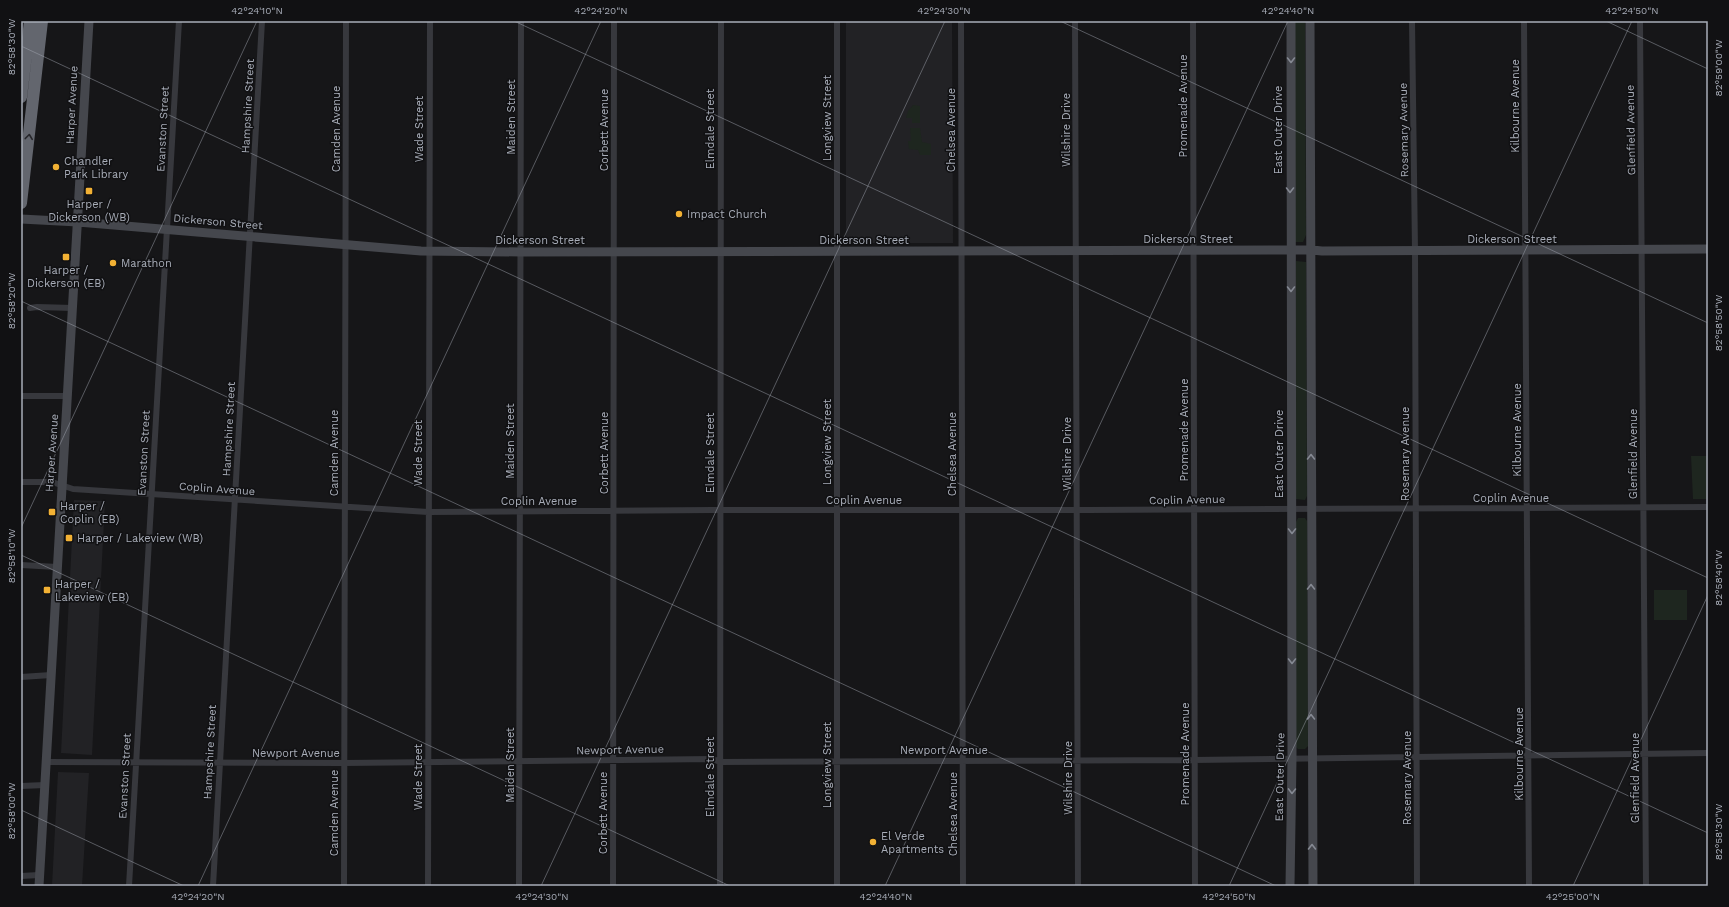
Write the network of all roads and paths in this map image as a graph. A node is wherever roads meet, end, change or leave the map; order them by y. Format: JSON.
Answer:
{"nodes":[{"id":1,"x":30,"y":21,"type":"edge"},
{"id":2,"x":42,"y":21,"type":"edge"},
{"id":3,"x":89,"y":21,"type":"edge"},
{"id":4,"x":179,"y":21,"type":"edge"},
{"id":5,"x":262,"y":21,"type":"edge"},
{"id":6,"x":346,"y":21,"type":"edge"},
{"id":7,"x":430,"y":21,"type":"edge"},
{"id":8,"x":521,"y":21,"type":"edge"},
{"id":9,"x":614,"y":21,"type":"edge"},
{"id":10,"x":720,"y":21,"type":"edge"},
{"id":11,"x":837,"y":21,"type":"edge"},
{"id":12,"x":960,"y":21,"type":"edge"},
{"id":13,"x":1076,"y":21,"type":"edge"},
{"id":14,"x":1193,"y":21,"type":"edge"},
{"id":15,"x":1291,"y":21,"type":"edge"},
{"id":16,"x":1310,"y":21,"type":"edge"},
{"id":17,"x":1412,"y":21,"type":"edge"},
{"id":18,"x":1524,"y":21,"type":"edge"},
{"id":19,"x":1640,"y":21,"type":"edge"},
{"id":20,"x":21,"y":97,"type":"edge"},
{"id":21,"x":21,"y":203,"type":"edge"},
{"id":22,"x":21,"y":219,"type":"edge"},
{"id":23,"x":78,"y":222,"type":"junction"},
{"id":24,"x":167,"y":230,"type":"junction"},
{"id":25,"x":251,"y":237,"type":"junction"},
{"id":26,"x":345,"y":245,"type":"junction"},
{"id":27,"x":1708,"y":249,"type":"edge"},
{"id":28,"x":429,"y":250,"type":"junction"},
{"id":29,"x":1290,"y":250,"type":"junction"},
{"id":30,"x":1312,"y":250,"type":"junction"},
{"id":31,"x":1525,"y":250,"type":"junction"},
{"id":32,"x":1642,"y":250,"type":"junction"},
{"id":33,"x":961,"y":251,"type":"junction"},
{"id":34,"x":1193,"y":251,"type":"junction"},
{"id":35,"x":1415,"y":251,"type":"junction"},
{"id":36,"x":521,"y":252,"type":"junction"},
{"id":37,"x":614,"y":252,"type":"junction"},
{"id":38,"x":720,"y":252,"type":"junction"},
{"id":39,"x":837,"y":252,"type":"junction"},
{"id":40,"x":1076,"y":252,"type":"junction"},
{"id":41,"x":30,"y":308,"type":"dead end"},
{"id":42,"x":73,"y":308,"type":"junction"},
{"id":43,"x":21,"y":396,"type":"edge"},
{"id":44,"x":68,"y":396,"type":"junction"},
{"id":45,"x":21,"y":482,"type":"edge"},
{"id":46,"x":62,"y":485,"type":"junction"},
{"id":47,"x":151,"y":494,"type":"junction"},
{"id":48,"x":235,"y":500,"type":"junction"},
{"id":49,"x":344,"y":506,"type":"junction"},
{"id":50,"x":1644,"y":507,"type":"junction"},
{"id":51,"x":1708,"y":507,"type":"edge"},
{"id":52,"x":1416,"y":508,"type":"junction"},
{"id":53,"x":1527,"y":508,"type":"junction"},
{"id":54,"x":1292,"y":509,"type":"junction"},
{"id":55,"x":1311,"y":509,"type":"junction"},
{"id":56,"x":720,"y":510,"type":"junction"},
{"id":57,"x":838,"y":510,"type":"junction"},
{"id":58,"x":962,"y":510,"type":"junction"},
{"id":59,"x":1077,"y":510,"type":"junction"},
{"id":60,"x":1194,"y":510,"type":"junction"},
{"id":61,"x":520,"y":511,"type":"junction"},
{"id":62,"x":614,"y":511,"type":"junction"},
{"id":63,"x":428,"y":512,"type":"junction"},
{"id":64,"x":21,"y":565,"type":"edge"},
{"id":65,"x":57,"y":567,"type":"junction"},
{"id":66,"x":51,"y":675,"type":"junction"},
{"id":67,"x":21,"y":677,"type":"edge"},
{"id":68,"x":1708,"y":753,"type":"edge"},
{"id":69,"x":1645,"y":754,"type":"junction"},
{"id":70,"x":1528,"y":755,"type":"junction"},
{"id":71,"x":1417,"y":756,"type":"junction"},
{"id":72,"x":1292,"y":758,"type":"junction"},
{"id":73,"x":1312,"y":758,"type":"junction"},
{"id":74,"x":837,"y":760,"type":"junction"},
{"id":75,"x":963,"y":760,"type":"junction"},
{"id":76,"x":1078,"y":760,"type":"junction"},
{"id":77,"x":1194,"y":760,"type":"junction"},
{"id":78,"x":520,"y":761,"type":"junction"},
{"id":79,"x":613,"y":761,"type":"junction"},
{"id":80,"x":46,"y":762,"type":"junction"},
{"id":81,"x":428,"y":762,"type":"junction"},
{"id":82,"x":720,"y":762,"type":"junction"},
{"id":83,"x":136,"y":763,"type":"junction"},
{"id":84,"x":220,"y":763,"type":"junction"},
{"id":85,"x":344,"y":763,"type":"junction"},
{"id":86,"x":45,"y":785,"type":"junction"},
{"id":87,"x":21,"y":786,"type":"edge"},
{"id":88,"x":39,"y":875,"type":"junction"},
{"id":89,"x":21,"y":876,"type":"edge"},
{"id":90,"x":39,"y":886,"type":"edge"},
{"id":91,"x":129,"y":886,"type":"edge"},
{"id":92,"x":213,"y":886,"type":"edge"},
{"id":93,"x":344,"y":886,"type":"edge"},
{"id":94,"x":428,"y":886,"type":"edge"},
{"id":95,"x":520,"y":886,"type":"edge"},
{"id":96,"x":613,"y":886,"type":"edge"},
{"id":97,"x":720,"y":886,"type":"edge"},
{"id":98,"x":837,"y":886,"type":"edge"},
{"id":99,"x":963,"y":886,"type":"edge"},
{"id":100,"x":1078,"y":886,"type":"edge"},
{"id":101,"x":1195,"y":886,"type":"edge"},
{"id":102,"x":1290,"y":886,"type":"edge"},
{"id":103,"x":1313,"y":886,"type":"edge"},
{"id":104,"x":1417,"y":886,"type":"edge"},
{"id":105,"x":1529,"y":886,"type":"edge"},
{"id":106,"x":1646,"y":886,"type":"edge"}],
"edges":[{"from":1,"to":20,"type":"highway"},
{"from":21,"to":2,"type":"highway","one_way":true},
{"from":3,"to":23,"type":"street","name":"Harper Avenue"},
{"from":4,"to":24,"type":"street","name":"Evanston Street"},
{"from":5,"to":25,"type":"street","name":"Hampshire Street"},
{"from":6,"to":26,"type":"street","name":"Camden Avenue"},
{"from":7,"to":28,"type":"street","name":"Wade Street"},
{"from":8,"to":36,"type":"street","name":"Maiden Street"},
{"from":9,"to":37,"type":"street","name":"Corbett Avenue"},
{"from":10,"to":38,"type":"street","name":"Elmdale Street"},
{"from":11,"to":39,"type":"street","name":"Longview Street"},
{"from":12,"to":33,"type":"street","name":"Chelsea Avenue"},
{"from":13,"to":40,"type":"street","name":"Wilshire Drive"},
{"from":14,"to":34,"type":"street","name":"Promenade Avenue"},
{"from":15,"to":29,"type":"street","name":"East Outer Drive","one_way":true},
{"from":16,"to":30,"type":"street"},
{"from":17,"to":35,"type":"street","name":"Rosemary Avenue"},
{"from":18,"to":31,"type":"street","name":"Kilbourne Avenue"},
{"from":19,"to":32,"type":"street","name":"Glenfield Avenue"},
{"from":22,"to":23,"type":"street","name":"Dickerson Street"},
{"from":23,"to":24,"type":"street","name":"Dickerson Street"},
{"from":23,"to":42,"type":"street","name":"Harper Avenue"},
{"from":24,"to":25,"type":"street","name":"Dickerson Street"},
{"from":24,"to":47,"type":"street","name":"Evanston Street"},
{"from":25,"to":26,"type":"street","name":"Dickerson Street"},
{"from":25,"to":48,"type":"street","name":"Hampshire Street"},
{"from":26,"to":28,"type":"street","name":"Dickerson Street"},
{"from":26,"to":49,"type":"street","name":"Camden Avenue"},
{"from":27,"to":32,"type":"street","name":"Dickerson Street"},
{"from":28,"to":36,"type":"street","name":"Dickerson Street"},
{"from":28,"to":63,"type":"street","name":"Wade Street"},
{"from":29,"to":30,"type":"street","name":"Dickerson Street"},
{"from":29,"to":34,"type":"street","name":"Dickerson Street"},
{"from":29,"to":54,"type":"street","name":"East Outer Drive","one_way":true},
{"from":30,"to":35,"type":"street","name":"Dickerson Street"},
{"from":55,"to":30,"type":"street","one_way":true},
{"from":31,"to":32,"type":"street","name":"Dickerson Street"},
{"from":31,"to":35,"type":"street","name":"Dickerson Street"},
{"from":31,"to":53,"type":"street","name":"Kilbourne Avenue"},
{"from":32,"to":50,"type":"street","name":"Glenfield Avenue"},
{"from":33,"to":39,"type":"street","name":"Dickerson Street"},
{"from":33,"to":40,"type":"street","name":"Dickerson Street"},
{"from":33,"to":58,"type":"street","name":"Chelsea Avenue"},
{"from":34,"to":40,"type":"street","name":"Dickerson Street"},
{"from":34,"to":60,"type":"street","name":"Promenade Avenue"},
{"from":35,"to":52,"type":"street","name":"Rosemary Avenue"},
{"from":36,"to":37,"type":"street","name":"Dickerson Street"},
{"from":36,"to":61,"type":"street","name":"Maiden Street"},
{"from":37,"to":38,"type":"street","name":"Dickerson Street"},
{"from":37,"to":62,"type":"street","name":"Corbett Avenue"},
{"from":38,"to":39,"type":"street","name":"Dickerson Street"},
{"from":38,"to":56,"type":"street","name":"Elmdale Street"},
{"from":39,"to":57,"type":"street","name":"Longview Street"},
{"from":40,"to":59,"type":"street","name":"Wilshire Drive"},
{"from":41,"to":42,"type":"street"},
{"from":42,"to":44,"type":"street","name":"Harper Avenue"},
{"from":43,"to":44,"type":"street"},
{"from":44,"to":46,"type":"street","name":"Harper Avenue"},
{"from":45,"to":46,"type":"street","name":"Coplin Avenue"},
{"from":46,"to":47,"type":"street","name":"Coplin Avenue"},
{"from":46,"to":65,"type":"street","name":"Harper Avenue"},
{"from":47,"to":48,"type":"street","name":"Coplin Avenue"},
{"from":47,"to":83,"type":"street","name":"Evanston Street"},
{"from":48,"to":49,"type":"street","name":"Coplin Avenue"},
{"from":48,"to":84,"type":"street","name":"Hampshire Street"},
{"from":49,"to":63,"type":"street","name":"Coplin Avenue"},
{"from":49,"to":85,"type":"street","name":"Camden Avenue"},
{"from":50,"to":51,"type":"street","name":"Coplin Avenue"},
{"from":50,"to":53,"type":"street","name":"Coplin Avenue"},
{"from":50,"to":69,"type":"street","name":"Glenfield Avenue"},
{"from":52,"to":53,"type":"street","name":"Coplin Avenue"},
{"from":52,"to":55,"type":"street","name":"Coplin Avenue"},
{"from":52,"to":71,"type":"street","name":"Rosemary Avenue"},
{"from":53,"to":70,"type":"street","name":"Kilbourne Avenue"},
{"from":54,"to":55,"type":"street","name":"Coplin Avenue"},
{"from":54,"to":60,"type":"street","name":"Coplin Avenue"},
{"from":54,"to":72,"type":"street","name":"East Outer Drive","one_way":true},
{"from":73,"to":55,"type":"street","one_way":true},
{"from":56,"to":57,"type":"street","name":"Coplin Avenue"},
{"from":56,"to":62,"type":"street","name":"Coplin Avenue"},
{"from":56,"to":82,"type":"street","name":"Elmdale Street"},
{"from":57,"to":58,"type":"street","name":"Coplin Avenue"},
{"from":57,"to":74,"type":"street","name":"Longview Street"},
{"from":58,"to":59,"type":"street","name":"Coplin Avenue"},
{"from":58,"to":75,"type":"street","name":"Chelsea Avenue"},
{"from":59,"to":60,"type":"street","name":"Coplin Avenue"},
{"from":59,"to":76,"type":"street","name":"Wilshire Drive"},
{"from":60,"to":77,"type":"street","name":"Promenade Avenue"},
{"from":61,"to":62,"type":"street","name":"Coplin Avenue"},
{"from":61,"to":63,"type":"street","name":"Coplin Avenue"},
{"from":61,"to":78,"type":"street","name":"Maiden Street"},
{"from":62,"to":79,"type":"street","name":"Corbett Avenue"},
{"from":63,"to":81,"type":"street","name":"Wade Street"},
{"from":64,"to":65,"type":"street"},
{"from":65,"to":66,"type":"street","name":"Harper Avenue"},
{"from":66,"to":67,"type":"street"},
{"from":66,"to":80,"type":"street","name":"Harper Avenue"},
{"from":68,"to":69,"type":"street"},
{"from":69,"to":70,"type":"street"},
{"from":69,"to":106,"type":"street","name":"Glenfield Avenue"},
{"from":70,"to":71,"type":"street"},
{"from":70,"to":105,"type":"street","name":"Kilbourne Avenue"},
{"from":71,"to":73,"type":"street"},
{"from":71,"to":104,"type":"street","name":"Rosemary Avenue"},
{"from":72,"to":73,"type":"street","name":"Newport Avenue"},
{"from":72,"to":77,"type":"street","name":"Newport Avenue"},
{"from":72,"to":102,"type":"street","name":"East Outer Drive","one_way":true},
{"from":103,"to":73,"type":"street","one_way":true},
{"from":74,"to":75,"type":"street","name":"Newport Avenue"},
{"from":74,"to":82,"type":"street","name":"Newport Avenue"},
{"from":74,"to":98,"type":"street","name":"Longview Street"},
{"from":75,"to":76,"type":"street","name":"Newport Avenue"},
{"from":75,"to":99,"type":"street","name":"Chelsea Avenue"},
{"from":76,"to":77,"type":"street","name":"Newport Avenue"},
{"from":76,"to":100,"type":"street","name":"Wilshire Drive"},
{"from":77,"to":101,"type":"street","name":"Promenade Avenue"},
{"from":78,"to":79,"type":"street","name":"Newport Avenue"},
{"from":78,"to":81,"type":"street","name":"Newport Avenue"},
{"from":78,"to":95,"type":"street","name":"Maiden Street"},
{"from":79,"to":82,"type":"street","name":"Newport Avenue"},
{"from":79,"to":96,"type":"street","name":"Corbett Avenue"},
{"from":80,"to":83,"type":"street","name":"Newport Avenue"},
{"from":80,"to":86,"type":"street","name":"Harper Avenue"},
{"from":81,"to":85,"type":"street","name":"Newport Avenue"},
{"from":81,"to":94,"type":"street","name":"Wade Street"},
{"from":82,"to":97,"type":"street","name":"Elmdale Street"},
{"from":83,"to":84,"type":"street","name":"Newport Avenue"},
{"from":83,"to":91,"type":"street","name":"Evanston Street"},
{"from":84,"to":85,"type":"street","name":"Newport Avenue"},
{"from":84,"to":92,"type":"street","name":"Hampshire Street"},
{"from":85,"to":93,"type":"street","name":"Camden Avenue"},
{"from":86,"to":87,"type":"street"},
{"from":86,"to":88,"type":"street","name":"Harper Avenue"},
{"from":88,"to":89,"type":"street"},
{"from":88,"to":90,"type":"street","name":"Harper Avenue"}]}
